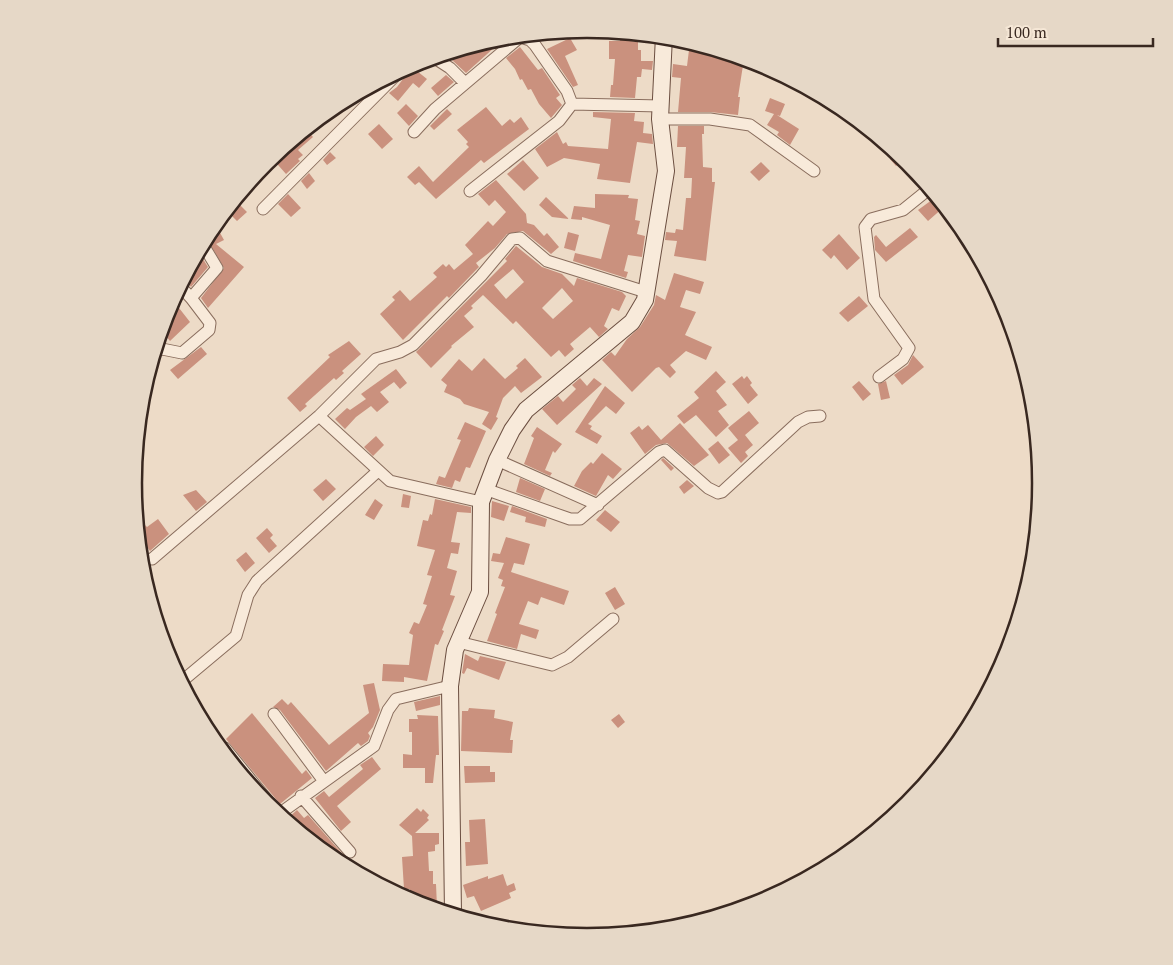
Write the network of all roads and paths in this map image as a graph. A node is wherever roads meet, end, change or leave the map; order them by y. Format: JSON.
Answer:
{"nodes":[{"id":1,"x":529,"y":41,"type":"edge"},
{"id":2,"x":509,"y":44,"type":"edge"},
{"id":3,"x":664,"y":44,"type":"edge"},
{"id":4,"x":442,"y":61,"type":"edge"},
{"id":5,"x":465,"y":83,"type":"junction"},
{"id":6,"x":386,"y":85,"type":"edge"},
{"id":7,"x":572,"y":104,"type":"junction"},
{"id":8,"x":661,"y":112,"type":"junction"},
{"id":9,"x":414,"y":132,"type":"dead end"},
{"id":10,"x":814,"y":171,"type":"dead end"},
{"id":11,"x":470,"y":191,"type":"dead end"},
{"id":12,"x":925,"y":193,"type":"edge"},
{"id":13,"x":263,"y":209,"type":"dead end"},
{"id":14,"x":207,"y":251,"type":"edge"},
{"id":15,"x":185,"y":291,"type":"edge"},
{"id":16,"x":646,"y":292,"type":"junction"},
{"id":17,"x":191,"y":298,"type":"junction"},
{"id":18,"x":162,"y":348,"type":"edge"},
{"id":19,"x":880,"y":377,"type":"dead end"},
{"id":20,"x":319,"y":416,"type":"junction"},
{"id":21,"x":820,"y":416,"type":"dead end"},
{"id":22,"x":497,"y":460,"type":"junction"},
{"id":23,"x":378,"y":471,"type":"junction"},
{"id":24,"x":483,"y":496,"type":"junction"},
{"id":25,"x":598,"y":505,"type":"junction"},
{"id":26,"x":152,"y":559,"type":"dead end"},
{"id":27,"x":613,"y":619,"type":"dead end"},
{"id":28,"x":458,"y":642,"type":"junction"},
{"id":29,"x":186,"y":678,"type":"edge"},
{"id":30,"x":450,"y":686,"type":"junction"},
{"id":31,"x":274,"y":714,"type":"dead end"},
{"id":32,"x":323,"y":780,"type":"junction"},
{"id":33,"x":301,"y":796,"type":"junction"},
{"id":34,"x":284,"y":809,"type":"edge"},
{"id":35,"x":350,"y":852,"type":"dead end"},
{"id":36,"x":452,"y":907,"type":"edge"}],
"edges":[{"from":1,"to":7,"type":"street"},
{"from":2,"to":5,"type":"street"},
{"from":3,"to":8,"type":"main road"},
{"from":4,"to":5,"type":"street"},
{"from":5,"to":9,"type":"street"},
{"from":6,"to":13,"type":"street"},
{"from":7,"to":8,"type":"street"},
{"from":7,"to":11,"type":"street"},
{"from":8,"to":10,"type":"street"},
{"from":8,"to":16,"type":"main road"},
{"from":12,"to":19,"type":"street"},
{"from":14,"to":17,"type":"street"},
{"from":15,"to":17,"type":"street"},
{"from":16,"to":20,"type":"street"},
{"from":16,"to":22,"type":"main road"},
{"from":17,"to":18,"type":"street"},
{"from":20,"to":23,"type":"street"},
{"from":20,"to":26,"type":"street"},
{"from":21,"to":25,"type":"street"},
{"from":22,"to":24,"type":"main road"},
{"from":22,"to":25,"type":"street"},
{"from":23,"to":24,"type":"street"},
{"from":23,"to":29,"type":"street"},
{"from":24,"to":25,"type":"street"},
{"from":24,"to":28,"type":"main road"},
{"from":27,"to":28,"type":"street"},
{"from":28,"to":30,"type":"main road"},
{"from":30,"to":32,"type":"street"},
{"from":30,"to":36,"type":"main road"},
{"from":31,"to":32,"type":"street"},
{"from":32,"to":33,"type":"street"},
{"from":33,"to":34,"type":"street"},
{"from":33,"to":35,"type":"street"}]}
